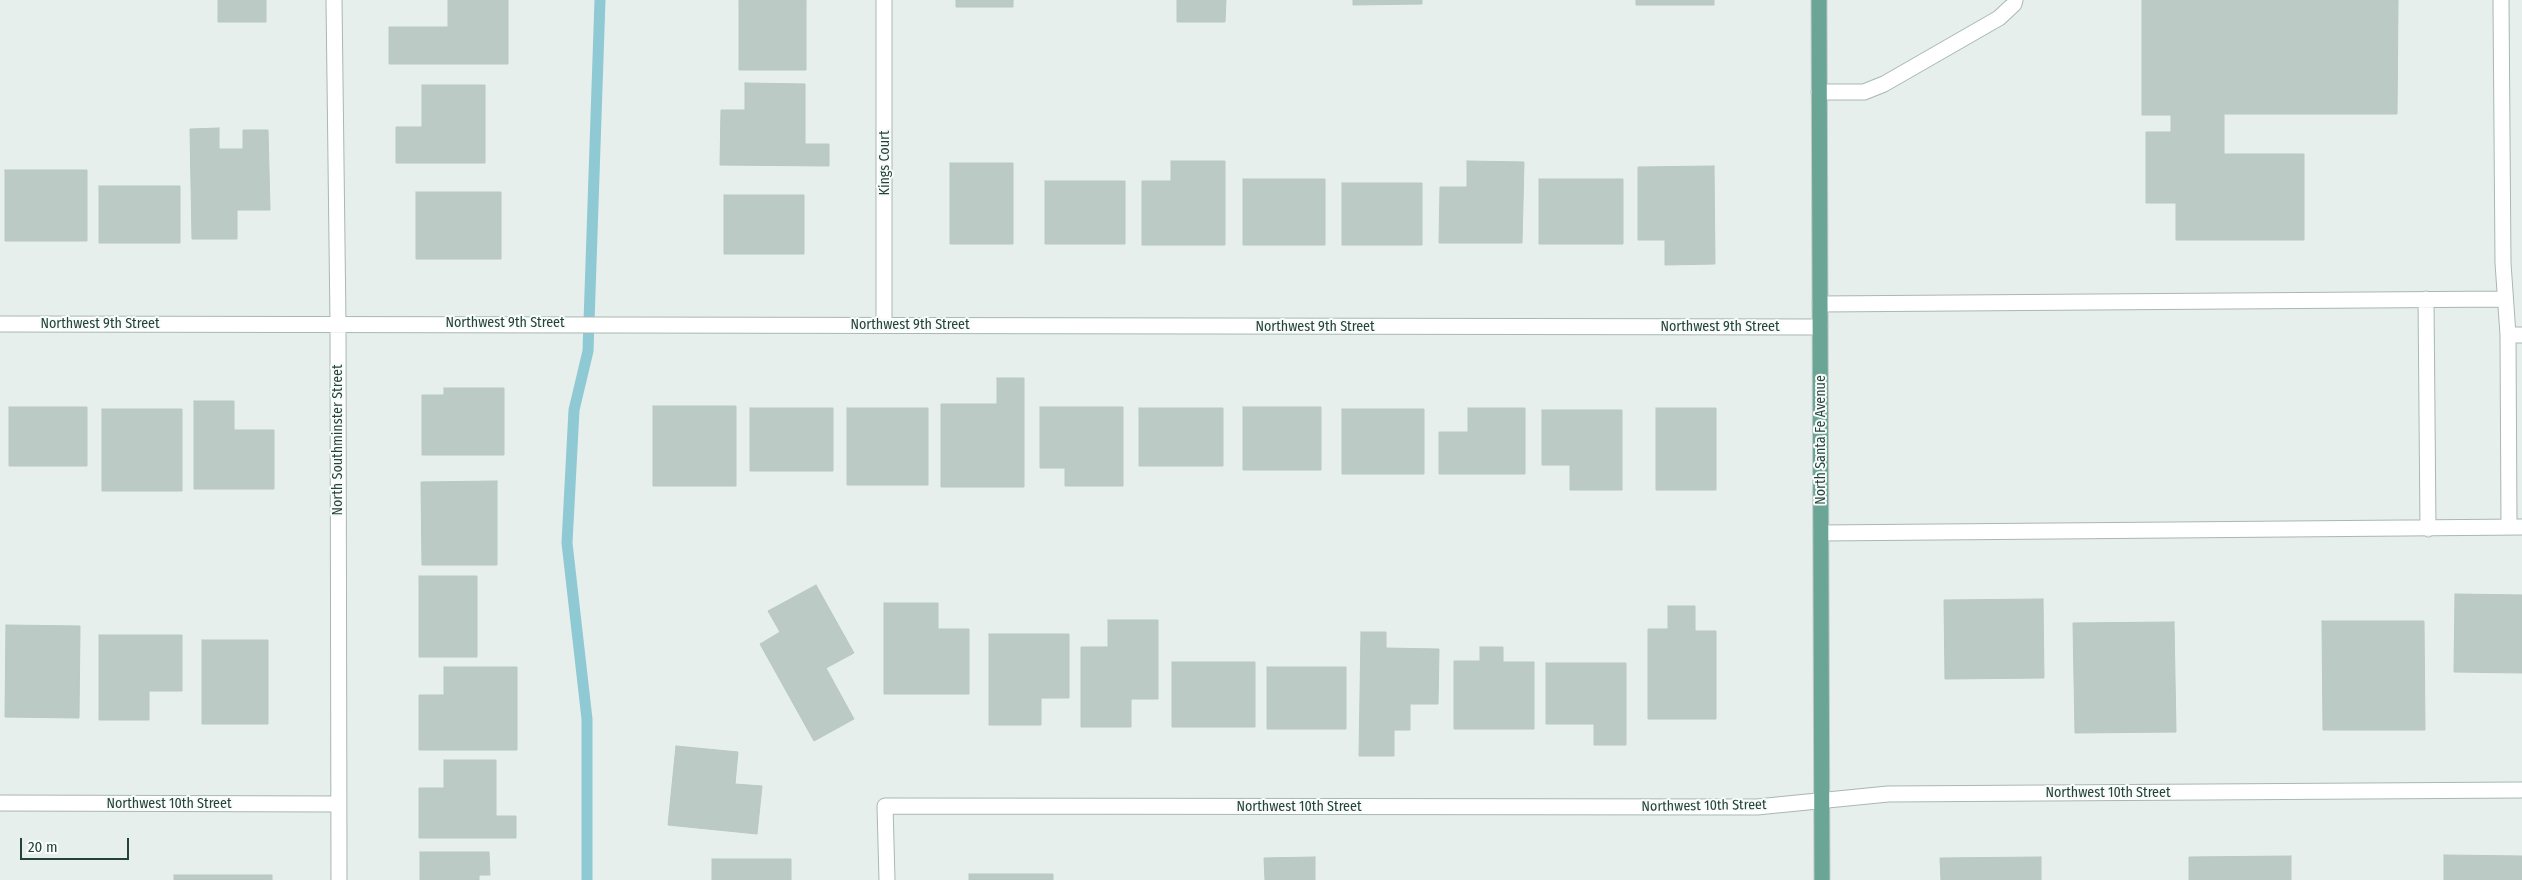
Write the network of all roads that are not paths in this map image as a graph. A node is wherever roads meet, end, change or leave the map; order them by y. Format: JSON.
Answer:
{"nodes":[{"id":1,"x":334,"y":0,"type":"edge"},
{"id":2,"x":884,"y":0,"type":"edge"},
{"id":3,"x":1819,"y":0,"type":"edge"},
{"id":4,"x":2015,"y":0,"type":"edge"},
{"id":5,"x":2501,"y":0,"type":"edge"},
{"id":6,"x":1820,"y":92,"type":"junction"},
{"id":7,"x":2505,"y":298,"type":"junction"},
{"id":8,"x":2426,"y":299,"type":"junction"},
{"id":9,"x":1820,"y":304,"type":"junction"},
{"id":10,"x":338,"y":323,"type":"junction"},
{"id":11,"x":0,"y":324,"type":"edge"},
{"id":12,"x":884,"y":325,"type":"junction"},
{"id":13,"x":1820,"y":327,"type":"junction"},
{"id":14,"x":2515,"y":335,"type":"edge"},
{"id":15,"x":2515,"y":527,"type":"edge"},
{"id":16,"x":2428,"y":529,"type":"junction"},
{"id":17,"x":1821,"y":533,"type":"junction"},
{"id":18,"x":2522,"y":790,"type":"edge"},
{"id":19,"x":1822,"y":800,"type":"junction"},
{"id":20,"x":0,"y":803,"type":"edge"},
{"id":21,"x":338,"y":804,"type":"junction"},
{"id":22,"x":339,"y":880,"type":"edge"},
{"id":23,"x":887,"y":880,"type":"edge"},
{"id":24,"x":1822,"y":880,"type":"edge"}],
"edges":[{"from":1,"to":10,"type":"street","name":"North Southminster Street"},
{"from":2,"to":12,"type":"street","name":"Kings Court"},
{"from":3,"to":6,"type":"main road","name":"North Santa Fe Avenue"},
{"from":4,"to":6,"type":"street"},
{"from":5,"to":7,"type":"street"},
{"from":6,"to":9,"type":"main road","name":"North Santa Fe Avenue"},
{"from":7,"to":8,"type":"street"},
{"from":7,"to":14,"type":"street"},
{"from":8,"to":9,"type":"street"},
{"from":8,"to":16,"type":"street"},
{"from":9,"to":13,"type":"main road","name":"North Santa Fe Avenue"},
{"from":10,"to":11,"type":"street","name":"Northwest 9th Street"},
{"from":10,"to":12,"type":"street","name":"Northwest 9th Street"},
{"from":10,"to":21,"type":"street","name":"North Southminster Street"},
{"from":12,"to":13,"type":"street","name":"Northwest 9th Street"},
{"from":13,"to":17,"type":"main road","name":"North Santa Fe Avenue"},
{"from":14,"to":15,"type":"street"},
{"from":15,"to":16,"type":"street"},
{"from":16,"to":17,"type":"street"},
{"from":17,"to":19,"type":"main road","name":"North Santa Fe Avenue"},
{"from":18,"to":19,"type":"street","name":"Northwest 10th Street"},
{"from":19,"to":23,"type":"street","name":"Northwest 10th Street"},
{"from":19,"to":24,"type":"main road","name":"North Santa Fe Avenue"},
{"from":20,"to":21,"type":"street","name":"Northwest 10th Street"},
{"from":21,"to":22,"type":"street","name":"North Southminster Street"}]}
